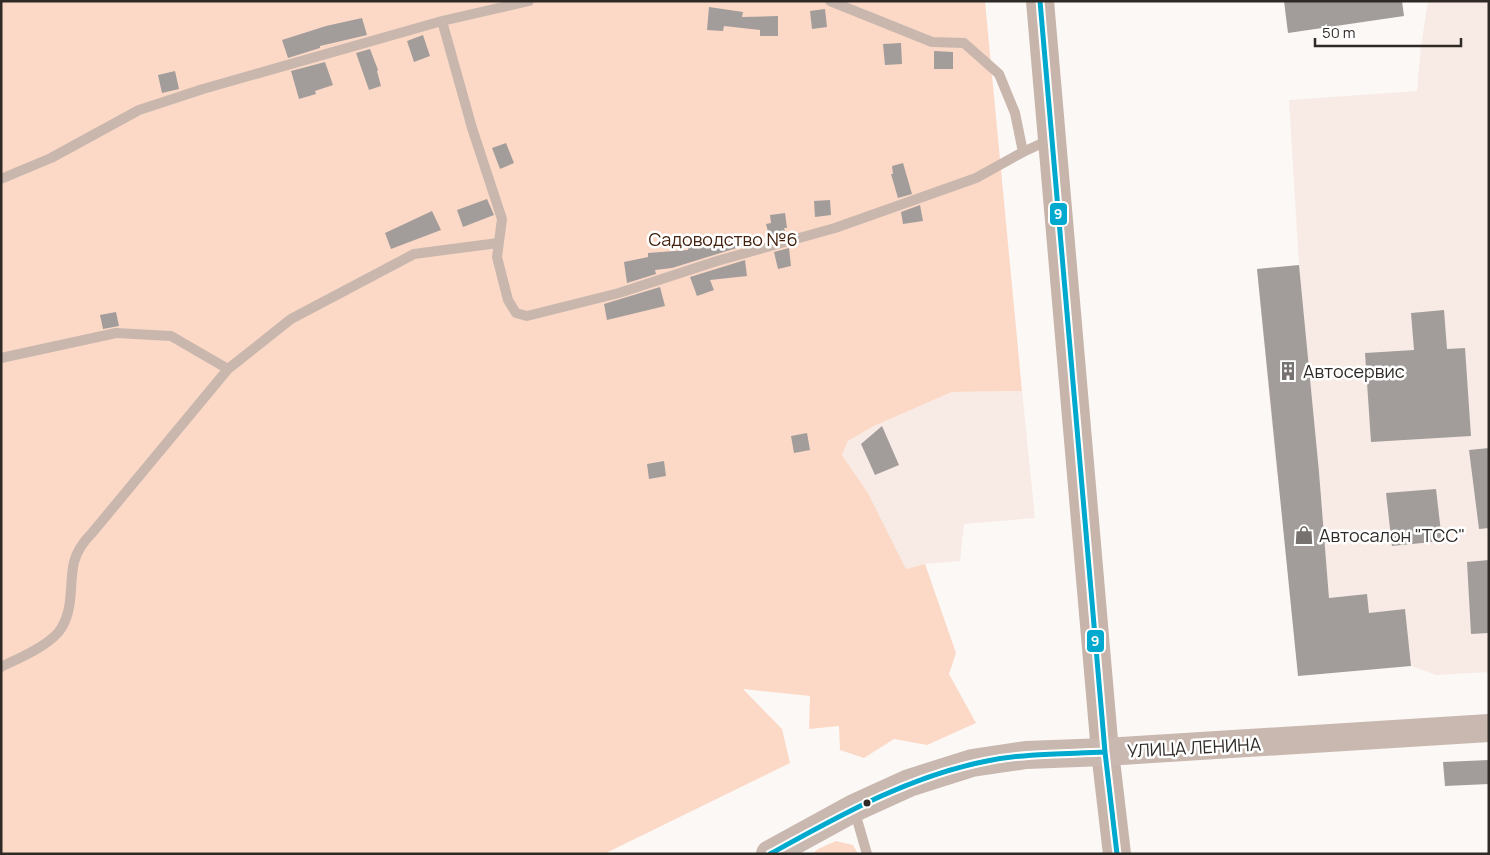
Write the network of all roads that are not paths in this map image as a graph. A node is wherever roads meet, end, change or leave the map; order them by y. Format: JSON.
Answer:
{"nodes":[{"id":1,"x":529,"y":1,"type":"edge"},
{"id":2,"x":830,"y":1,"type":"edge"},
{"id":3,"x":1040,"y":1,"type":"edge"},
{"id":4,"x":442,"y":21,"type":"junction"},
{"id":5,"x":1052,"y":138,"type":"junction"},
{"id":6,"x":1023,"y":152,"type":"junction"},
{"id":7,"x":1,"y":179,"type":"edge"},
{"id":8,"x":498,"y":243,"type":"junction"},
{"id":9,"x":1,"y":358,"type":"edge"},
{"id":10,"x":228,"y":369,"type":"junction"},
{"id":11,"x":1,"y":667,"type":"edge"},
{"id":12,"x":1489,"y":728,"type":"edge"},
{"id":13,"x":1105,"y":752,"type":"junction"},
{"id":14,"x":854,"y":808,"type":"junction"},
{"id":15,"x":770,"y":854,"type":"edge"},
{"id":16,"x":867,"y":854,"type":"edge"},
{"id":17,"x":1117,"y":854,"type":"edge"}],
"edges":[{"from":1,"to":4,"type":"lane"},
{"from":2,"to":6,"type":"lane"},
{"from":3,"to":5,"type":"main road"},
{"from":4,"to":7,"type":"lane"},
{"from":4,"to":8,"type":"lane"},
{"from":5,"to":6,"type":"lane"},
{"from":5,"to":13,"type":"main road"},
{"from":6,"to":8,"type":"lane"},
{"from":8,"to":10,"type":"lane"},
{"from":9,"to":10,"type":"lane"},
{"from":10,"to":11,"type":"lane"},
{"from":12,"to":13,"type":"main road","name":"УЛИЦА ЛЕНИНА"},
{"from":13,"to":14,"type":"main road","name":"УЛИЦА ЛЕНИНА"},
{"from":13,"to":17,"type":"main road"},
{"from":14,"to":15,"type":"main road","name":"УЛИЦА ЛЕНИНА"},
{"from":14,"to":16,"type":"lane"}]}
